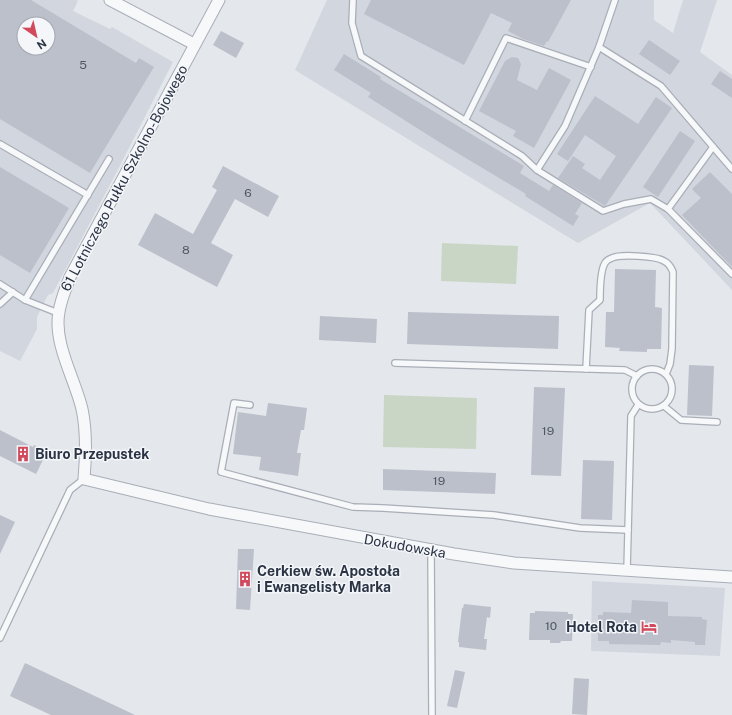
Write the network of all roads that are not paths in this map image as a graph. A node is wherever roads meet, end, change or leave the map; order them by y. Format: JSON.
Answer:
{"nodes":[{"id":1,"x":110,"y":0,"type":"edge"},
{"id":2,"x":219,"y":0,"type":"edge"},
{"id":3,"x":353,"y":0,"type":"edge"},
{"id":4,"x":614,"y":0,"type":"edge"},
{"id":5,"x":194,"y":44,"type":"junction"},
{"id":6,"x":599,"y":47,"type":"junction"},
{"id":7,"x":590,"y":67,"type":"junction"},
{"id":8,"x":465,"y":120,"type":"junction"},
{"id":9,"x":0,"y":144,"type":"edge"},
{"id":10,"x":713,"y":147,"type":"junction"},
{"id":11,"x":109,"y":159,"type":"dead end"},
{"id":12,"x":732,"y":169,"type":"edge"},
{"id":13,"x":537,"y":170,"type":"junction"},
{"id":14,"x":88,"y":195,"type":"junction"},
{"id":15,"x":668,"y":209,"type":"junction"},
{"id":16,"x":732,"y":274,"type":"edge"},
{"id":17,"x":0,"y":284,"type":"edge"},
{"id":18,"x":13,"y":292,"type":"junction"},
{"id":19,"x":25,"y":300,"type":"junction"},
{"id":20,"x":0,"y":304,"type":"edge"},
{"id":21,"x":58,"y":313,"type":"junction"},
{"id":22,"x":396,"y":362,"type":"dead end"},
{"id":23,"x":586,"y":369,"type":"junction"},
{"id":24,"x":666,"y":374,"type":"junction"},
{"id":25,"x":637,"y":376,"type":"junction"},
{"id":26,"x":250,"y":405,"type":"dead end"},
{"id":27,"x":638,"y":405,"type":"junction"},
{"id":28,"x":664,"y":406,"type":"junction"},
{"id":29,"x":717,"y":422,"type":"dead end"},
{"id":30,"x":84,"y":479,"type":"junction"},
{"id":31,"x":628,"y":530,"type":"junction"},
{"id":32,"x":431,"y":551,"type":"junction"},
{"id":33,"x":627,"y":571,"type":"junction"},
{"id":34,"x":732,"y":577,"type":"edge"},
{"id":35,"x":0,"y":638,"type":"edge"},
{"id":36,"x":432,"y":715,"type":"edge"}],
"edges":[{"from":1,"to":5,"type":"street"},
{"from":2,"to":5,"type":"street","name":"61 Lotniczego Pułku Szkolno-Bojowego"},
{"from":3,"to":8,"type":"lane"},
{"from":4,"to":6,"type":"lane"},
{"from":5,"to":21,"type":"street","name":"61 Lotniczego Pułku Szkolno-Bojowego"},
{"from":6,"to":7,"type":"lane"},
{"from":6,"to":10,"type":"lane"},
{"from":7,"to":8,"type":"lane"},
{"from":7,"to":13,"type":"lane"},
{"from":8,"to":13,"type":"lane"},
{"from":9,"to":14,"type":"lane"},
{"from":10,"to":12,"type":"lane"},
{"from":10,"to":15,"type":"lane"},
{"from":11,"to":14,"type":"lane"},
{"from":13,"to":15,"type":"lane"},
{"from":14,"to":19,"type":"lane"},
{"from":15,"to":16,"type":"lane"},
{"from":17,"to":18,"type":"lane"},
{"from":18,"to":19,"type":"lane"},
{"from":18,"to":20,"type":"lane"},
{"from":19,"to":21,"type":"lane"},
{"from":21,"to":30,"type":"street","name":"61 Lotniczego Pułku Szkolno-Bojowego"},
{"from":22,"to":23,"type":"lane"},
{"from":23,"to":24,"type":"lane"},
{"from":23,"to":25,"type":"lane"},
{"from":24,"to":25,"type":"lane"},
{"from":24,"to":28,"type":"lane"},
{"from":25,"to":27,"type":"lane"},
{"from":26,"to":31,"type":"lane"},
{"from":27,"to":28,"type":"lane"},
{"from":27,"to":31,"type":"lane"},
{"from":28,"to":29,"type":"lane"},
{"from":30,"to":32,"type":"street","name":"Dokudowska"},
{"from":30,"to":35,"type":"lane"},
{"from":31,"to":33,"type":"lane"},
{"from":32,"to":33,"type":"street","name":"Dokudowska"},
{"from":32,"to":36,"type":"lane"},
{"from":33,"to":34,"type":"street","name":"Dokudowska"}]}
